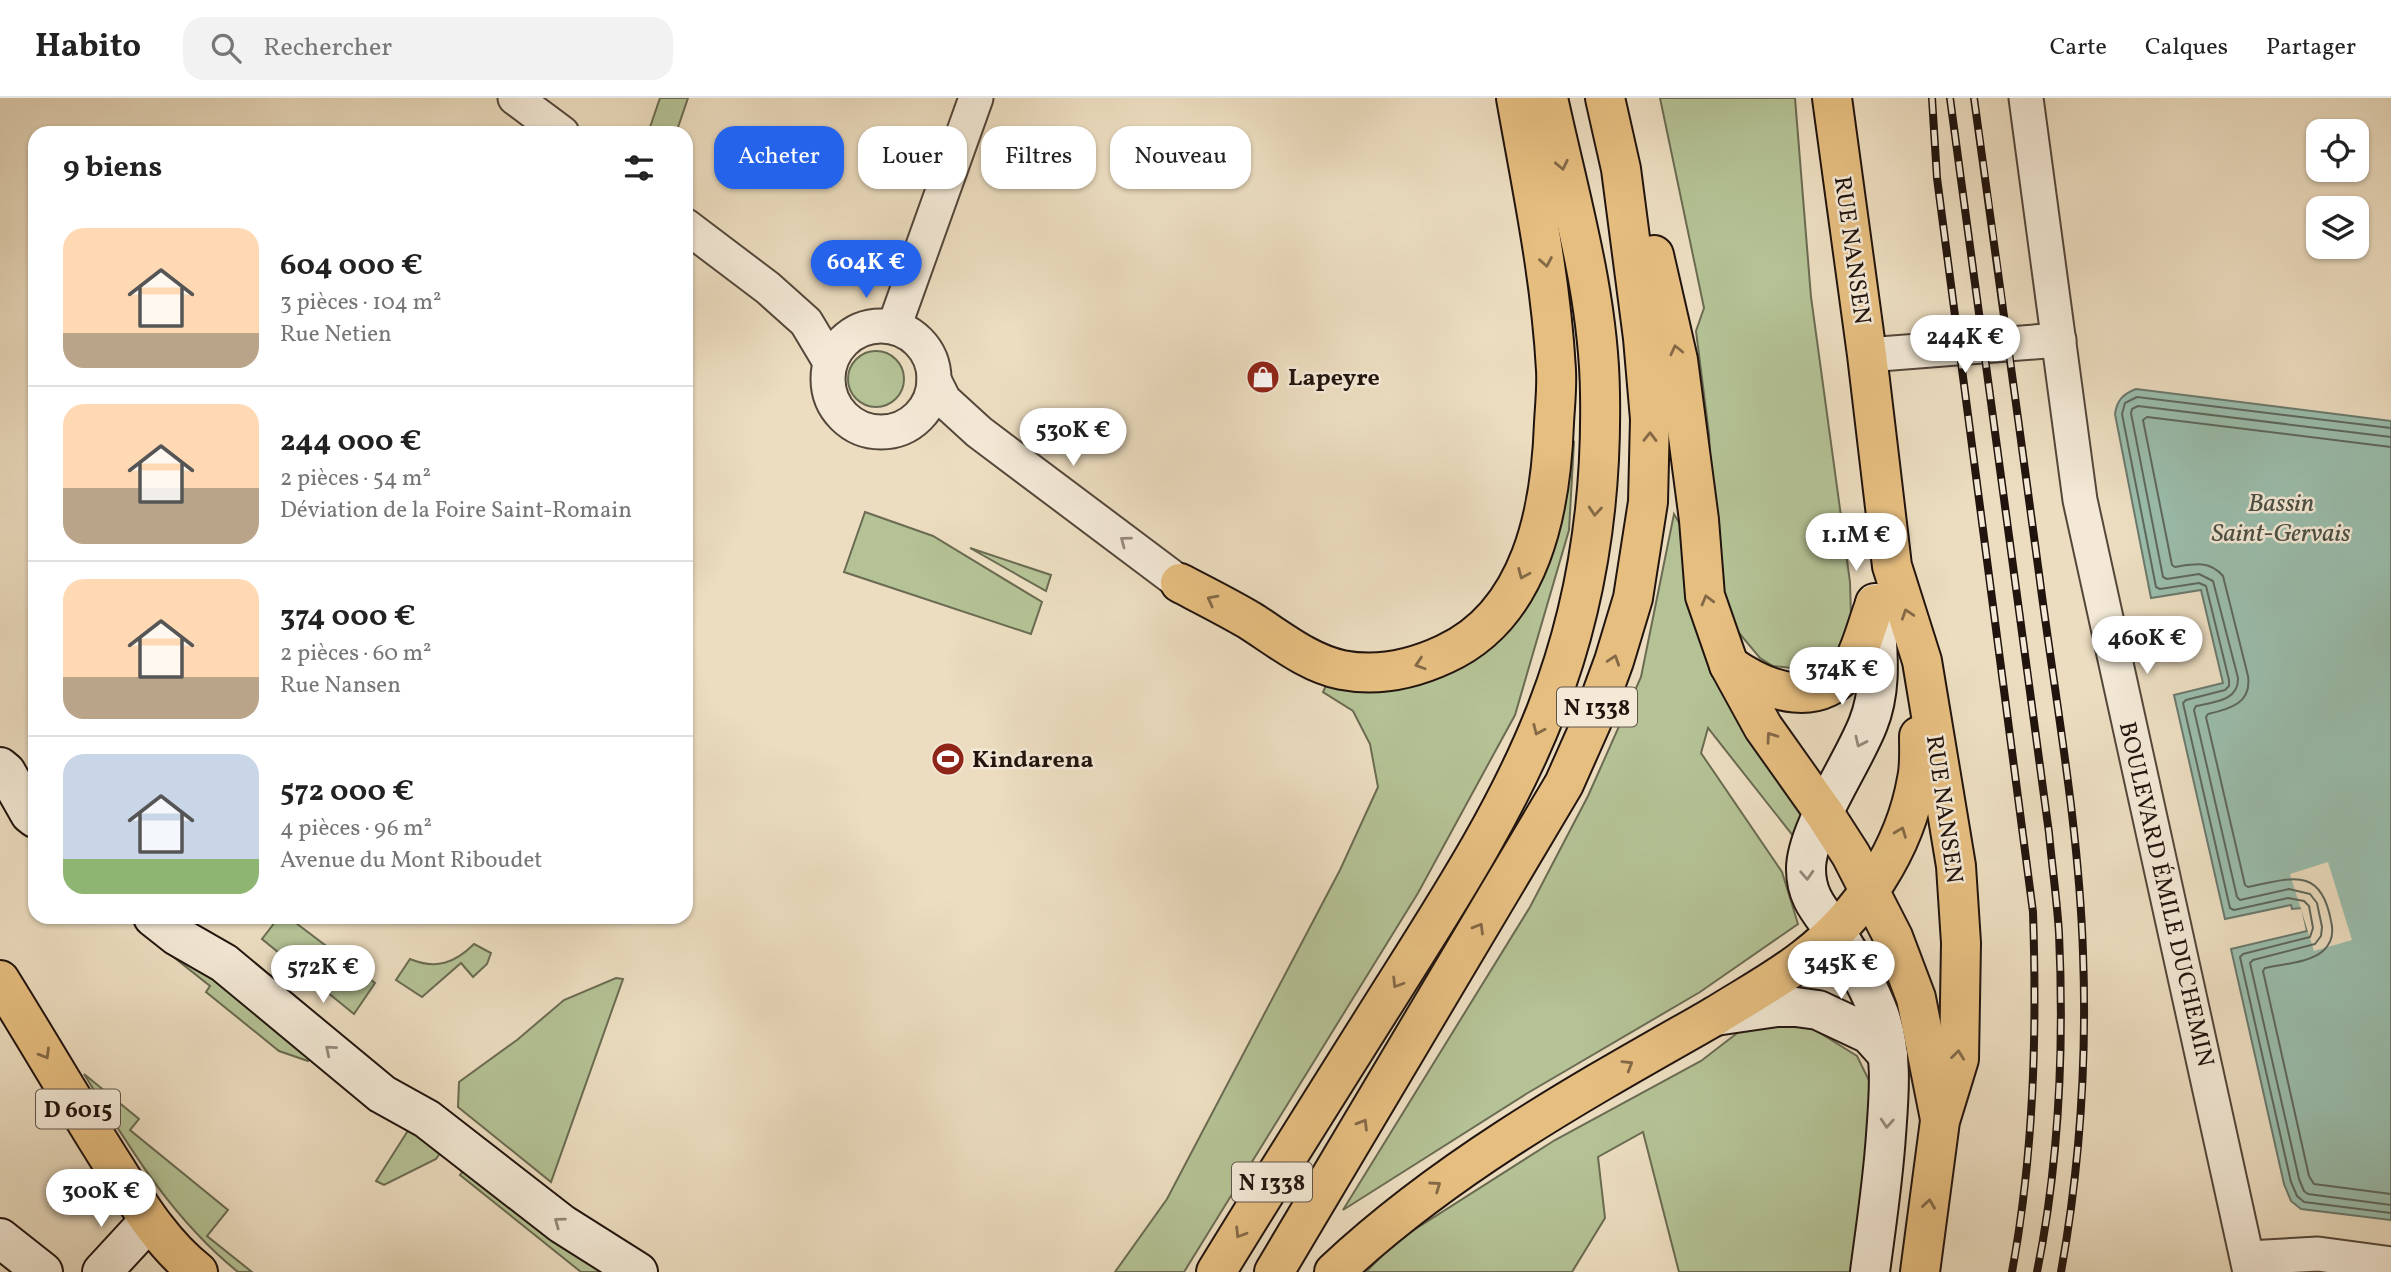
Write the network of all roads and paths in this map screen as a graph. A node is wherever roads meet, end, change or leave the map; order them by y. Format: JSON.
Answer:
{"nodes":[{"id":1,"x":515,"y":98,"type":"edge"},
{"id":2,"x":976,"y":98,"type":"edge"},
{"id":3,"x":1516,"y":98,"type":"edge"},
{"id":4,"x":1548,"y":98,"type":"edge"},
{"id":5,"x":1605,"y":98,"type":"edge"},
{"id":6,"x":1832,"y":98,"type":"edge"},
{"id":7,"x":2026,"y":98,"type":"edge"},
{"id":8,"x":553,"y":126,"type":"edge"},
{"id":9,"x":1620,"y":169,"type":"junction"},
{"id":10,"x":693,"y":231,"type":"edge"},
{"id":11,"x":894,"y":327,"type":"junction"},
{"id":12,"x":2059,"y":340,"type":"junction"},
{"id":13,"x":1867,"y":355,"type":"junction"},
{"id":14,"x":830,"y":362,"type":"junction"},
{"id":15,"x":934,"y":380,"type":"junction"},
{"id":16,"x":1892,"y":566,"type":"junction"},
{"id":17,"x":1180,"y":583,"type":"joint"},
{"id":18,"x":1875,"y":604,"type":"junction"},
{"id":19,"x":1922,"y":661,"type":"junction"},
{"id":20,"x":1729,"y":665,"type":"junction"},
{"id":21,"x":0,"y":767,"type":"edge"},
{"id":22,"x":1824,"y":813,"type":"junction"},
{"id":23,"x":22,"y":814,"type":"edge"},
{"id":24,"x":1869,"y":891,"type":"junction"},
{"id":25,"x":162,"y":924,"type":"edge"},
{"id":26,"x":1836,"y":932,"type":"junction"},
{"id":27,"x":0,"y":980,"type":"edge"},
{"id":28,"x":1714,"y":1016,"type":"junction"},
{"id":29,"x":1888,"y":1055,"type":"junction"},
{"id":30,"x":1940,"y":1121,"type":"junction"},
{"id":31,"x":149,"y":1221,"type":"junction"},
{"id":32,"x":0,"y":1238,"type":"edge"},
{"id":33,"x":2391,"y":1264,"type":"edge"},
{"id":34,"x":2249,"y":1265,"type":"edge"},
{"id":35,"x":627,"y":1266,"type":"edge"},
{"id":36,"x":43,"y":1272,"type":"edge"},
{"id":37,"x":102,"y":1272,"type":"edge"},
{"id":38,"x":198,"y":1272,"type":"edge"},
{"id":39,"x":1216,"y":1272,"type":"edge"},
{"id":40,"x":1274,"y":1272,"type":"edge"},
{"id":41,"x":1334,"y":1272,"type":"edge"},
{"id":42,"x":1870,"y":1272,"type":"edge"},
{"id":43,"x":1920,"y":1272,"type":"edge"}],
"edges":[{"from":1,"to":8,"type":"street"},
{"from":2,"to":11,"type":"street"},
{"from":3,"to":17,"type":"main road","one_way":true},
{"from":4,"to":39,"type":"main road","number":"N 1338","one_way":true},
{"from":5,"to":9,"type":"main road","number":"N 1338"},
{"from":6,"to":13,"type":"main road","name":"RUE NANSEN"},
{"from":7,"to":12,"type":"street","name":"BOULEVARD ÉMILE DUCHEMIN"},
{"from":20,"to":9,"type":"main road","one_way":true},
{"from":40,"to":9,"type":"main road","number":"N 1338","one_way":true},
{"from":10,"to":14,"type":"street"},
{"from":11,"to":14,"type":"street"},
{"from":11,"to":15,"type":"street"},
{"from":12,"to":13,"type":"street"},
{"from":12,"to":34,"type":"street","name":"BOULEVARD ÉMILE DUCHEMIN"},
{"from":13,"to":16,"type":"main road","name":"RUE NANSEN"},
{"from":14,"to":15,"type":"street"},
{"from":17,"to":15,"type":"street","one_way":true},
{"from":16,"to":18,"type":"main road"},
{"from":19,"to":16,"type":"main road","name":"RUE NANSEN","one_way":true},
{"from":18,"to":20,"type":"main road"},
{"from":18,"to":22,"type":"main road","one_way":true},
{"from":24,"to":19,"type":"main road","one_way":true},
{"from":30,"to":19,"type":"main road","name":"RUE NANSEN","one_way":true},
{"from":22,"to":20,"type":"main road","one_way":true},
{"from":21,"to":23,"type":"main road"},
{"from":22,"to":24,"type":"main road"},
{"from":22,"to":26,"type":"main road","one_way":true},
{"from":24,"to":26,"type":"main road"},
{"from":24,"to":30,"type":"main road"},
{"from":35,"to":25,"type":"main road","one_way":true},
{"from":26,"to":28,"type":"main road"},
{"from":26,"to":29,"type":"main road"},
{"from":27,"to":31,"type":"main road","number":"D 6015","one_way":true},
{"from":28,"to":29,"type":"main road"},
{"from":41,"to":28,"type":"main road","one_way":true},
{"from":29,"to":42,"type":"main road","one_way":true},
{"from":43,"to":30,"type":"main road","name":"RUE NANSEN","one_way":true},
{"from":31,"to":37,"type":"main road"},
{"from":31,"to":38,"type":"main road","number":"D 6015"},
{"from":32,"to":36,"type":"main road"},
{"from":33,"to":34,"type":"street","name":"BOULEVARD ÉMILE DUCHEMIN"}]}
